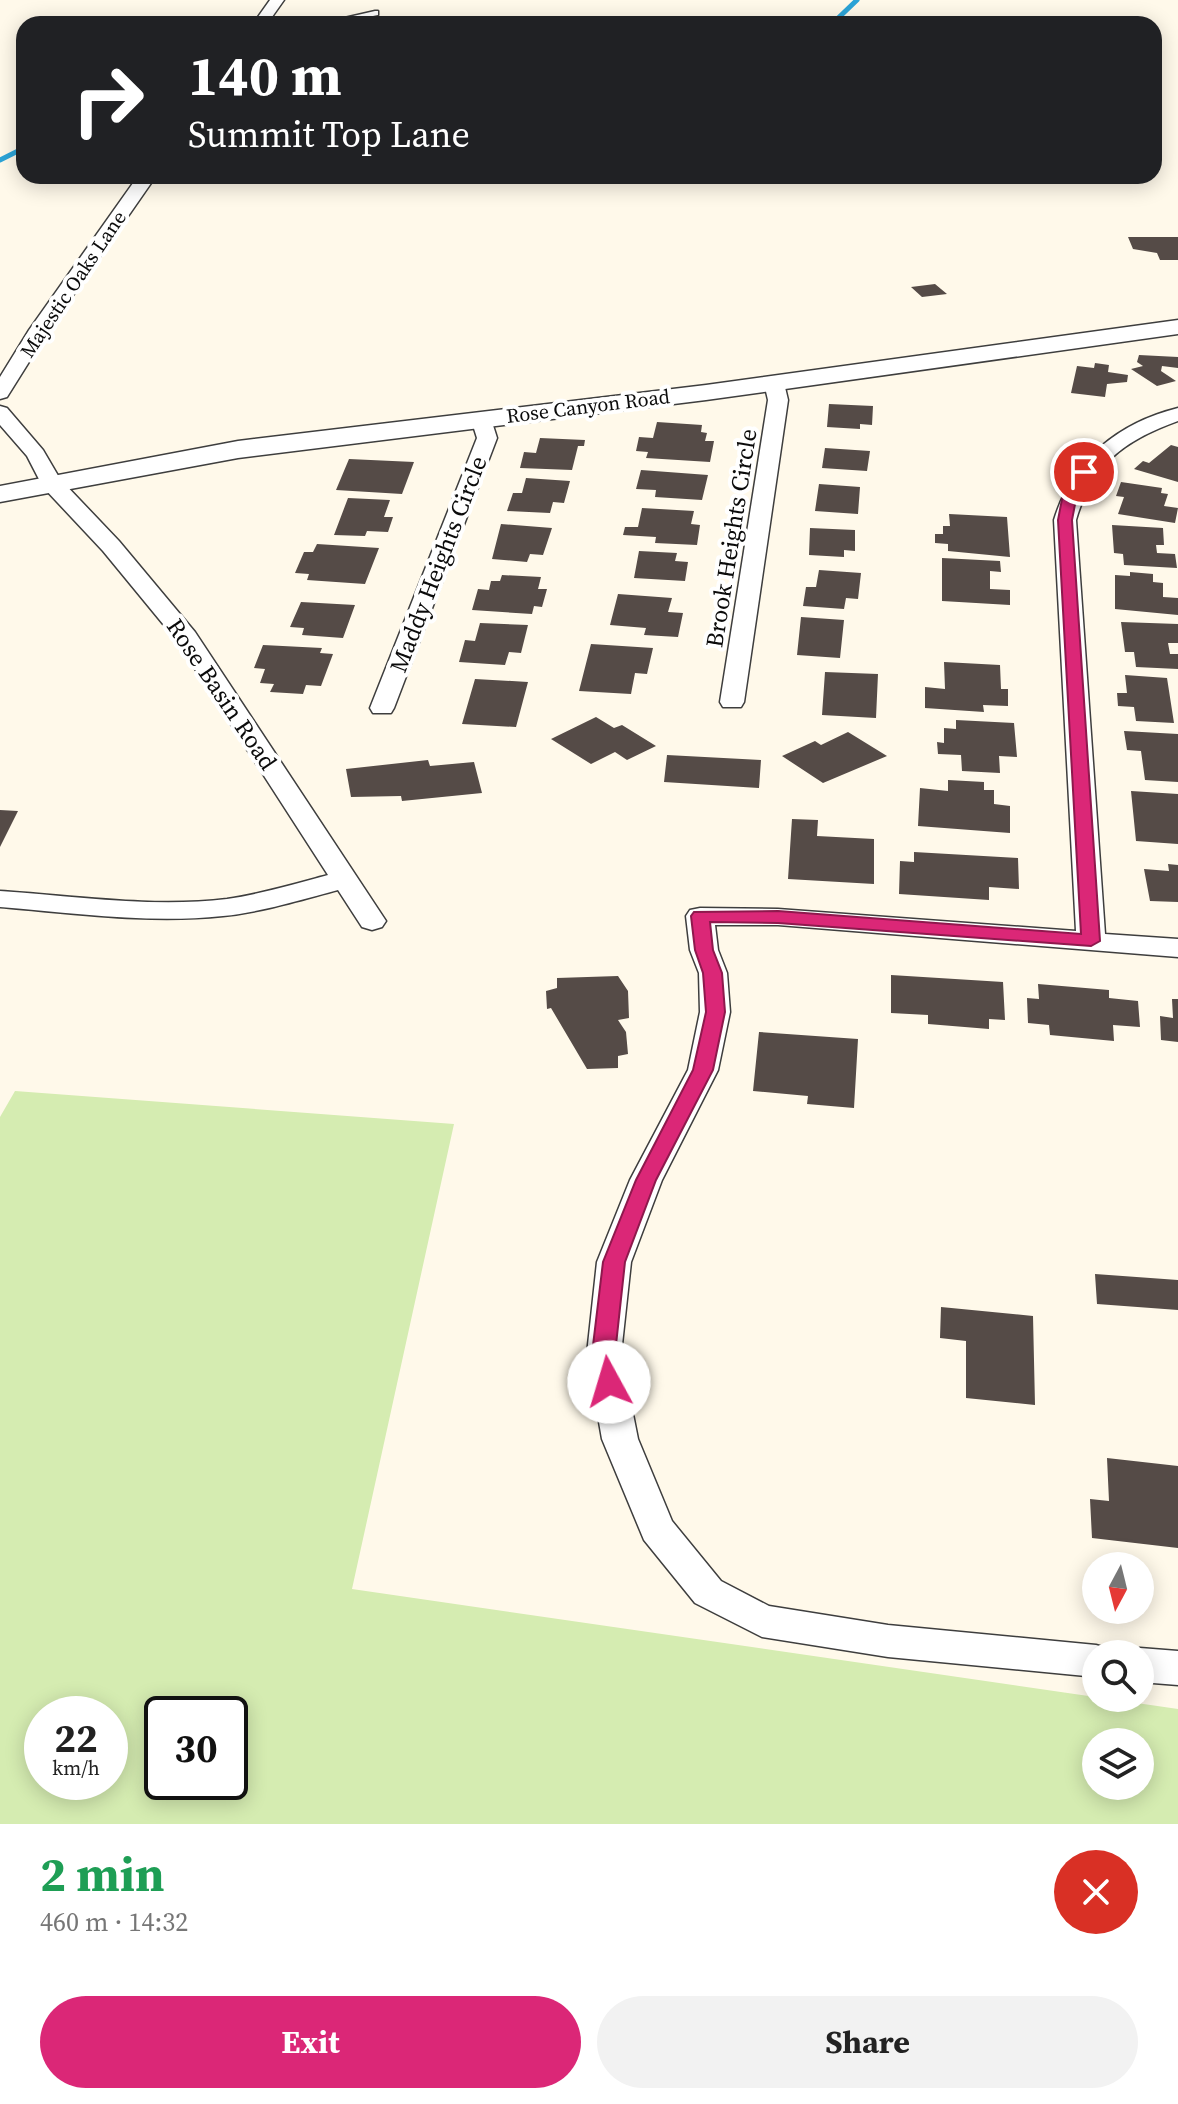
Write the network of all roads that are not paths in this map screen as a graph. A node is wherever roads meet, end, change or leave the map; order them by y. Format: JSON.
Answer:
{"nodes":[{"id":1,"x":375,"y":13,"type":"dead end"},
{"id":2,"x":361,"y":16,"type":"edge"},
{"id":3,"x":141,"y":184,"type":"edge"},
{"id":4,"x":1178,"y":327,"type":"edge"},
{"id":5,"x":774,"y":383,"type":"junction"},
{"id":6,"x":0,"y":393,"type":"edge"},
{"id":7,"x":0,"y":412,"type":"edge"},
{"id":8,"x":1178,"y":414,"type":"edge"},
{"id":9,"x":481,"y":419,"type":"junction"},
{"id":10,"x":51,"y":482,"type":"junction"},
{"id":11,"x":0,"y":494,"type":"edge"},
{"id":12,"x":732,"y":702,"type":"dead end"},
{"id":13,"x":382,"y":708,"type":"dead end"},
{"id":14,"x":346,"y":879,"type":"junction"},
{"id":15,"x":0,"y":899,"type":"edge"},
{"id":16,"x":372,"y":921,"type":"dead end"},
{"id":17,"x":1091,"y":941,"type":"junction"},
{"id":18,"x":1178,"y":948,"type":"edge"},
{"id":19,"x":1082,"y":1660,"type":"edge"},
{"id":20,"x":1154,"y":1666,"type":"edge"},
{"id":21,"x":1178,"y":1668,"type":"edge"}],
"edges":[{"from":1,"to":2,"type":"lane"},
{"from":3,"to":6,"type":"street","name":"Majestic Oaks Lane"},
{"from":4,"to":5,"type":"street","name":"Rose Canyon Road"},
{"from":5,"to":9,"type":"street","name":"Rose Canyon Road"},
{"from":5,"to":12,"type":"street","name":"Brook Heights Circle"},
{"from":7,"to":10,"type":"street"},
{"from":8,"to":17,"type":"street"},
{"from":9,"to":10,"type":"street","name":"Rose Canyon Road"},
{"from":9,"to":13,"type":"street","name":"Maddy Heights Circle"},
{"from":10,"to":11,"type":"street","name":"Rose Canyon Road"},
{"from":10,"to":14,"type":"street","name":"Rose Basin Road"},
{"from":14,"to":15,"type":"street"},
{"from":14,"to":16,"type":"street","name":"Rose Basin Road"},
{"from":17,"to":18,"type":"street"},
{"from":17,"to":19,"type":"street"},
{"from":20,"to":21,"type":"street"}]}
